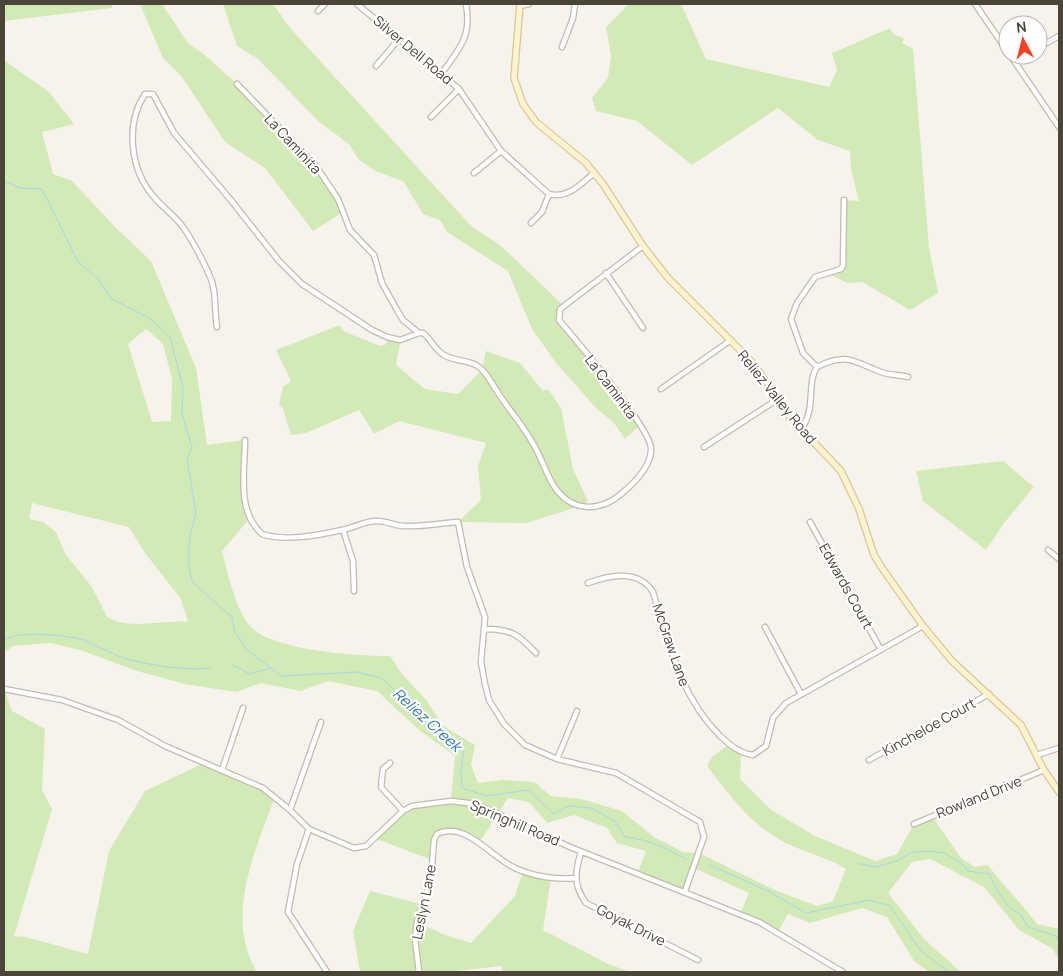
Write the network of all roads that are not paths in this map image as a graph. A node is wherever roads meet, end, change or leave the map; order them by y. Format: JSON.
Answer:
{"nodes":[{"id":1,"x":325,"y":4,"type":"edge"},
{"id":2,"x":357,"y":4,"type":"edge"},
{"id":3,"x":466,"y":4,"type":"edge"},
{"id":4,"x":529,"y":4,"type":"edge"},
{"id":5,"x":575,"y":4,"type":"edge"},
{"id":6,"x":974,"y":4,"type":"edge"},
{"id":7,"x":520,"y":5,"type":"edge"},
{"id":8,"x":318,"y":11,"type":"dead end"},
{"id":9,"x":1059,"y":36,"type":"edge"},
{"id":10,"x":399,"y":38,"type":"junction"},
{"id":11,"x":998,"y":38,"type":"edge"},
{"id":12,"x":1048,"y":42,"type":"edge"},
{"id":13,"x":562,"y":47,"type":"dead end"},
{"id":14,"x":1017,"y":65,"type":"edge"},
{"id":15,"x":376,"y":66,"type":"dead end"},
{"id":16,"x":442,"y":73,"type":"junction"},
{"id":17,"x":237,"y":84,"type":"dead end"},
{"id":18,"x":460,"y":89,"type":"junction"},
{"id":19,"x":430,"y":117,"type":"dead end"},
{"id":20,"x":1059,"y":127,"type":"edge"},
{"id":21,"x":501,"y":151,"type":"junction"},
{"id":22,"x":474,"y":173,"type":"dead end"},
{"id":23,"x":594,"y":173,"type":"junction"},
{"id":24,"x":549,"y":194,"type":"junction"},
{"id":25,"x":844,"y":200,"type":"dead end"},
{"id":26,"x":531,"y":222,"type":"dead end"},
{"id":27,"x":643,"y":246,"type":"junction"},
{"id":28,"x":606,"y":273,"type":"junction"},
{"id":29,"x":217,"y":327,"type":"dead end"},
{"id":30,"x":643,"y":328,"type":"dead end"},
{"id":31,"x":419,"y":333,"type":"junction"},
{"id":32,"x":731,"y":340,"type":"junction"},
{"id":33,"x":817,"y":367,"type":"junction"},
{"id":34,"x":908,"y":377,"type":"dead end"},
{"id":35,"x":661,"y":389,"type":"dead end"},
{"id":36,"x":778,"y":399,"type":"junction"},
{"id":37,"x":801,"y":430,"type":"junction"},
{"id":38,"x":245,"y":440,"type":"dead end"},
{"id":39,"x":704,"y":447,"type":"dead end"},
{"id":40,"x":810,"y":522,"type":"dead end"},
{"id":41,"x":344,"y":530,"type":"junction"},
{"id":42,"x":1048,"y":550,"type":"dead end"},
{"id":43,"x":1059,"y":559,"type":"edge"},
{"id":44,"x":588,"y":583,"type":"dead end"},
{"id":45,"x":354,"y":591,"type":"dead end"},
{"id":46,"x":923,"y":626,"type":"junction"},
{"id":47,"x":765,"y":627,"type":"dead end"},
{"id":48,"x":485,"y":629,"type":"junction"},
{"id":49,"x":881,"y":650,"type":"junction"},
{"id":50,"x":536,"y":653,"type":"dead end"},
{"id":51,"x":4,"y":688,"type":"edge"},
{"id":52,"x":801,"y":694,"type":"junction"},
{"id":53,"x":988,"y":694,"type":"junction"},
{"id":54,"x":244,"y":708,"type":"dead end"},
{"id":55,"x":577,"y":711,"type":"dead end"},
{"id":56,"x":321,"y":722,"type":"dead end"},
{"id":57,"x":1059,"y":748,"type":"edge"},
{"id":58,"x":1037,"y":755,"type":"junction"},
{"id":59,"x":557,"y":759,"type":"junction"},
{"id":60,"x":869,"y":760,"type":"dead end"},
{"id":61,"x":390,"y":763,"type":"dead end"},
{"id":62,"x":222,"y":770,"type":"junction"},
{"id":63,"x":1044,"y":770,"type":"junction"},
{"id":64,"x":1059,"y":792,"type":"edge"},
{"id":65,"x":290,"y":810,"type":"junction"},
{"id":66,"x":402,"y":810,"type":"junction"},
{"id":67,"x":914,"y":824,"type":"dead end"},
{"id":68,"x":309,"y":829,"type":"junction"},
{"id":69,"x":581,"y":852,"type":"junction"},
{"id":70,"x":575,"y":878,"type":"junction"},
{"id":71,"x":685,"y":891,"type":"junction"},
{"id":72,"x":698,"y":960,"type":"dead end"},
{"id":73,"x":327,"y":972,"type":"edge"},
{"id":74,"x":419,"y":972,"type":"edge"},
{"id":75,"x":844,"y":972,"type":"edge"}],
"edges":[{"from":1,"to":8,"type":"street"},
{"from":2,"to":10,"type":"street","name":"Silver Dell Road"},
{"from":3,"to":16,"type":"street"},
{"from":4,"to":7,"type":"street"},
{"from":5,"to":13,"type":"street"},
{"from":6,"to":11,"type":"street"},
{"from":7,"to":23,"type":"main road","name":"Reliez Valley Road"},
{"from":9,"to":12,"type":"street"},
{"from":10,"to":15,"type":"street"},
{"from":10,"to":16,"type":"street","name":"Silver Dell Road"},
{"from":14,"to":20,"type":"street"},
{"from":16,"to":18,"type":"street","name":"Silver Dell Road"},
{"from":17,"to":31,"type":"street","name":"La Caminita"},
{"from":18,"to":19,"type":"street"},
{"from":18,"to":21,"type":"street","name":"Silver Dell Road"},
{"from":21,"to":22,"type":"street"},
{"from":21,"to":24,"type":"street","name":"Silver Dell Road"},
{"from":23,"to":24,"type":"street"},
{"from":23,"to":27,"type":"main road","name":"Reliez Valley Road"},
{"from":24,"to":26,"type":"street"},
{"from":25,"to":33,"type":"street"},
{"from":27,"to":28,"type":"street","name":"La Caminita"},
{"from":27,"to":32,"type":"main road","name":"Reliez Valley Road"},
{"from":28,"to":30,"type":"street"},
{"from":28,"to":31,"type":"street","name":"La Caminita"},
{"from":29,"to":31,"type":"street"},
{"from":32,"to":35,"type":"street"},
{"from":32,"to":36,"type":"main road","name":"Reliez Valley Road"},
{"from":33,"to":34,"type":"street"},
{"from":33,"to":37,"type":"street"},
{"from":36,"to":37,"type":"main road","name":"Reliez Valley Road"},
{"from":36,"to":39,"type":"street"},
{"from":37,"to":46,"type":"main road","name":"Reliez Valley Road"},
{"from":38,"to":41,"type":"street"},
{"from":40,"to":49,"type":"street","name":"Edwards Court"},
{"from":41,"to":45,"type":"street"},
{"from":41,"to":48,"type":"street"},
{"from":42,"to":43,"type":"street"},
{"from":44,"to":52,"type":"street","name":"McGraw Lane"},
{"from":46,"to":49,"type":"street","name":"McGraw Lane"},
{"from":46,"to":53,"type":"main road","name":"Reliez Valley Road"},
{"from":47,"to":52,"type":"street"},
{"from":48,"to":50,"type":"street"},
{"from":48,"to":59,"type":"street"},
{"from":49,"to":52,"type":"street","name":"McGraw Lane"},
{"from":51,"to":62,"type":"street"},
{"from":53,"to":58,"type":"main road","name":"Reliez Valley Road"},
{"from":53,"to":60,"type":"street","name":"Kincheloe Court"},
{"from":54,"to":62,"type":"street"},
{"from":55,"to":59,"type":"street"},
{"from":56,"to":65,"type":"street"},
{"from":57,"to":58,"type":"street"},
{"from":58,"to":63,"type":"main road","name":"Reliez Valley Road"},
{"from":59,"to":71,"type":"street"},
{"from":61,"to":66,"type":"street"},
{"from":62,"to":65,"type":"street"},
{"from":63,"to":64,"type":"main road","name":"Reliez Valley Road"},
{"from":63,"to":67,"type":"street","name":"Rowland Drive"},
{"from":65,"to":68,"type":"street"},
{"from":66,"to":68,"type":"street"},
{"from":66,"to":69,"type":"street","name":"Springhill Road"},
{"from":68,"to":73,"type":"street"},
{"from":69,"to":70,"type":"street"},
{"from":69,"to":71,"type":"street","name":"Springhill Road"},
{"from":70,"to":72,"type":"street","name":"Goyak Drive"},
{"from":70,"to":74,"type":"street","name":"Leslyn Lane"},
{"from":71,"to":75,"type":"street","name":"Springhill Road"}]}
